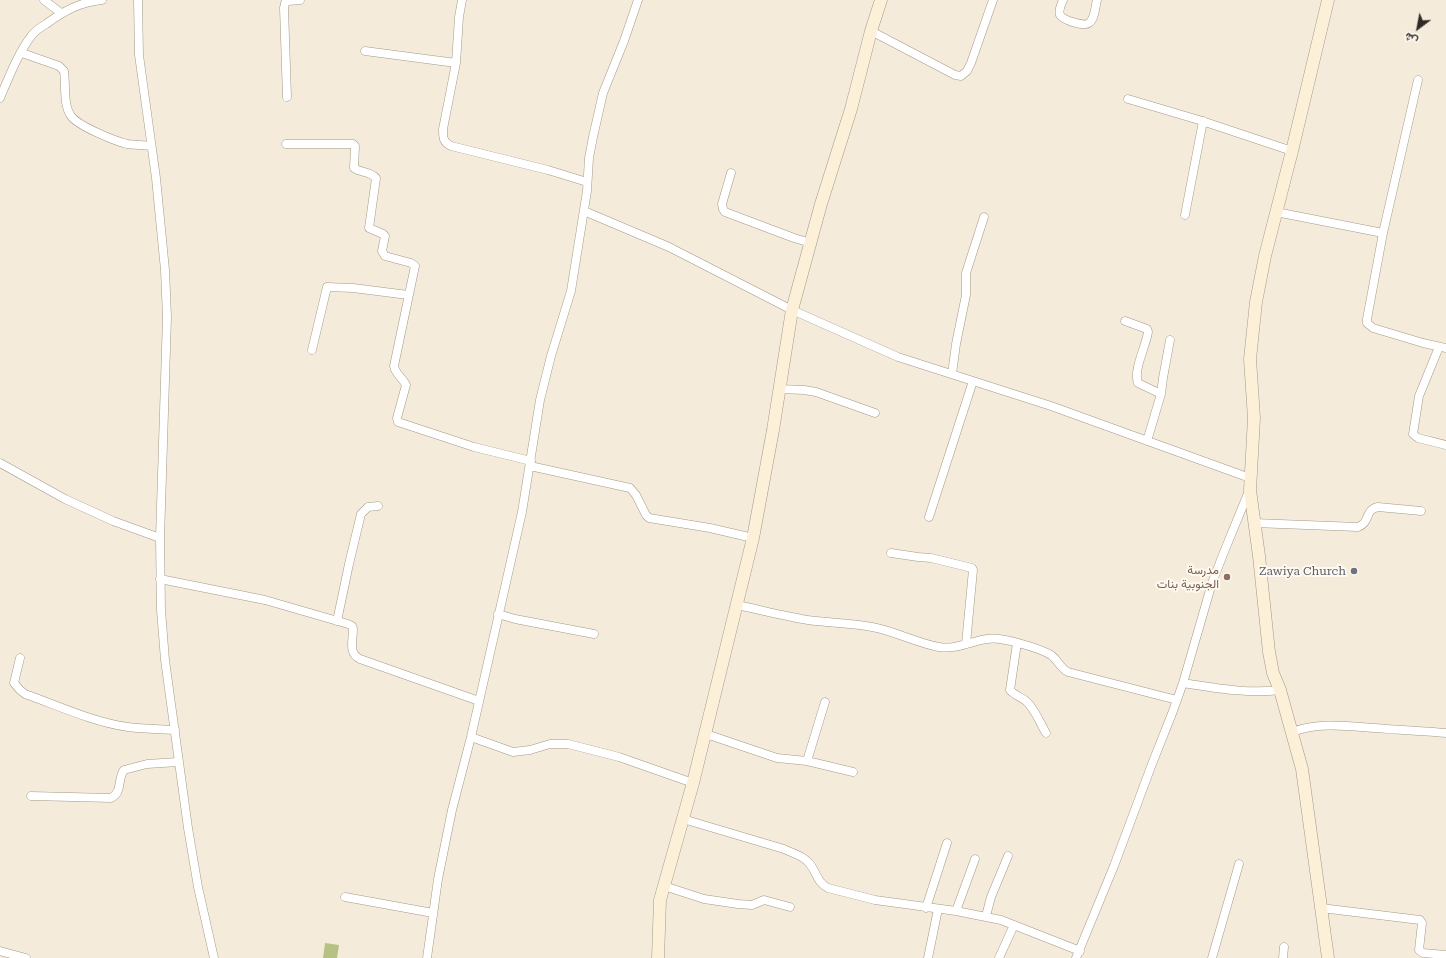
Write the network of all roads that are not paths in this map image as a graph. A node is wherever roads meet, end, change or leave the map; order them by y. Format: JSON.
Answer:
{"nodes":[{"id":1,"x":44,"y":0,"type":"edge"},
{"id":2,"x":102,"y":0,"type":"edge"},
{"id":3,"x":138,"y":0,"type":"edge"},
{"id":4,"x":300,"y":0,"type":"edge"},
{"id":5,"x":462,"y":0,"type":"edge"},
{"id":6,"x":638,"y":0,"type":"edge"},
{"id":7,"x":881,"y":0,"type":"edge"},
{"id":8,"x":993,"y":0,"type":"edge"},
{"id":9,"x":1063,"y":0,"type":"edge"},
{"id":10,"x":1097,"y":0,"type":"edge"},
{"id":11,"x":1328,"y":0,"type":"edge"},
{"id":12,"x":60,"y":13,"type":"junction"},
{"id":13,"x":871,"y":31,"type":"junction"},
{"id":14,"x":365,"y":52,"type":"dead end"},
{"id":15,"x":22,"y":53,"type":"junction"},
{"id":16,"x":456,"y":63,"type":"junction"},
{"id":17,"x":1418,"y":80,"type":"dead end"},
{"id":18,"x":287,"y":97,"type":"dead end"},
{"id":19,"x":0,"y":98,"type":"edge"},
{"id":20,"x":1128,"y":99,"type":"dead end"},
{"id":21,"x":1203,"y":121,"type":"junction"},
{"id":22,"x":286,"y":144,"type":"dead end"},
{"id":23,"x":151,"y":146,"type":"junction"},
{"id":24,"x":1292,"y":151,"type":"junction"},
{"id":25,"x":731,"y":173,"type":"dead end"},
{"id":26,"x":587,"y":182,"type":"junction"},
{"id":27,"x":584,"y":211,"type":"junction"},
{"id":28,"x":1276,"y":212,"type":"junction"},
{"id":29,"x":1185,"y":215,"type":"dead end"},
{"id":30,"x":984,"y":217,"type":"dead end"},
{"id":31,"x":1383,"y":233,"type":"junction"},
{"id":32,"x":811,"y":243,"type":"junction"},
{"id":33,"x":408,"y":295,"type":"junction"},
{"id":34,"x":792,"y":310,"type":"junction"},
{"id":35,"x":1125,"y":321,"type":"dead end"},
{"id":36,"x":1170,"y":340,"type":"dead end"},
{"id":37,"x":1443,"y":348,"type":"edge"},
{"id":38,"x":312,"y":350,"type":"dead end"},
{"id":39,"x":952,"y":374,"type":"junction"},
{"id":40,"x":973,"y":381,"type":"junction"},
{"id":41,"x":778,"y":389,"type":"junction"},
{"id":42,"x":1161,"y":394,"type":"junction"},
{"id":43,"x":876,"y":413,"type":"dead end"},
{"id":44,"x":1147,"y":441,"type":"junction"},
{"id":45,"x":1446,"y":445,"type":"edge"},
{"id":46,"x":0,"y":463,"type":"edge"},
{"id":47,"x":531,"y":463,"type":"junction"},
{"id":48,"x":1250,"y":484,"type":"junction"},
{"id":49,"x":378,"y":506,"type":"dead end"},
{"id":50,"x":1421,"y":511,"type":"dead end"},
{"id":51,"x":929,"y":517,"type":"dead end"},
{"id":52,"x":1254,"y":523,"type":"junction"},
{"id":53,"x":160,"y":538,"type":"junction"},
{"id":54,"x":753,"y":538,"type":"junction"},
{"id":55,"x":890,"y":553,"type":"dead end"},
{"id":56,"x":160,"y":579,"type":"junction"},
{"id":57,"x":737,"y":605,"type":"junction"},
{"id":58,"x":498,"y":614,"type":"junction"},
{"id":59,"x":337,"y":621,"type":"junction"},
{"id":60,"x":594,"y":634,"type":"dead end"},
{"id":61,"x":1017,"y":643,"type":"junction"},
{"id":62,"x":966,"y":644,"type":"junction"},
{"id":63,"x":20,"y":658,"type":"dead end"},
{"id":64,"x":1183,"y":683,"type":"junction"},
{"id":65,"x":1280,"y":690,"type":"junction"},
{"id":66,"x":1177,"y":700,"type":"junction"},
{"id":67,"x":479,"y":701,"type":"junction"},
{"id":68,"x":825,"y":702,"type":"dead end"},
{"id":69,"x":175,"y":730,"type":"junction"},
{"id":70,"x":1292,"y":732,"type":"junction"},
{"id":71,"x":1046,"y":733,"type":"dead end"},
{"id":72,"x":1446,"y":733,"type":"edge"},
{"id":73,"x":706,"y":734,"type":"junction"},
{"id":74,"x":471,"y":737,"type":"junction"},
{"id":75,"x":807,"y":761,"type":"junction"},
{"id":76,"x":178,"y":762,"type":"junction"},
{"id":77,"x":853,"y":772,"type":"dead end"},
{"id":78,"x":693,"y":783,"type":"junction"},
{"id":79,"x":31,"y":796,"type":"dead end"},
{"id":80,"x":683,"y":819,"type":"junction"},
{"id":81,"x":947,"y":844,"type":"dead end"},
{"id":82,"x":1008,"y":856,"type":"dead end"},
{"id":83,"x":975,"y":859,"type":"dead end"},
{"id":84,"x":1239,"y":864,"type":"dead end"},
{"id":85,"x":664,"y":886,"type":"junction"},
{"id":86,"x":345,"y":897,"type":"dead end"},
{"id":87,"x":790,"y":907,"type":"dead end"},
{"id":88,"x":926,"y":908,"type":"junction"},
{"id":89,"x":1321,"y":908,"type":"junction"},
{"id":90,"x":938,"y":909,"type":"junction"},
{"id":91,"x":956,"y":911,"type":"junction"},
{"id":92,"x":433,"y":913,"type":"junction"},
{"id":93,"x":986,"y":916,"type":"junction"},
{"id":94,"x":1014,"y":925,"type":"junction"},
{"id":95,"x":1284,"y":947,"type":"dead end"},
{"id":96,"x":0,"y":951,"type":"edge"},
{"id":97,"x":1078,"y":955,"type":"edge"},
{"id":98,"x":1446,"y":955,"type":"edge"},
{"id":99,"x":26,"y":958,"type":"edge"},
{"id":100,"x":214,"y":958,"type":"edge"},
{"id":101,"x":427,"y":958,"type":"edge"},
{"id":102,"x":658,"y":958,"type":"edge"},
{"id":103,"x":928,"y":958,"type":"edge"},
{"id":104,"x":999,"y":958,"type":"edge"},
{"id":105,"x":1212,"y":958,"type":"edge"},
{"id":106,"x":1283,"y":958,"type":"edge"},
{"id":107,"x":1328,"y":958,"type":"edge"}],
"edges":[{"from":1,"to":12,"type":"street"},
{"from":2,"to":12,"type":"street"},
{"from":3,"to":23,"type":"street"},
{"from":4,"to":18,"type":"street"},
{"from":5,"to":16,"type":"street"},
{"from":6,"to":26,"type":"street"},
{"from":7,"to":13,"type":"street"},
{"from":8,"to":13,"type":"street"},
{"from":9,"to":10,"type":"street"},
{"from":11,"to":24,"type":"street"},
{"from":12,"to":15,"type":"street"},
{"from":13,"to":32,"type":"street"},
{"from":14,"to":16,"type":"street"},
{"from":15,"to":19,"type":"street"},
{"from":15,"to":23,"type":"street"},
{"from":16,"to":26,"type":"street"},
{"from":17,"to":31,"type":"street"},
{"from":20,"to":21,"type":"street"},
{"from":21,"to":24,"type":"street"},
{"from":21,"to":29,"type":"street"},
{"from":22,"to":33,"type":"street"},
{"from":23,"to":53,"type":"street"},
{"from":24,"to":28,"type":"street"},
{"from":25,"to":32,"type":"street"},
{"from":26,"to":27,"type":"street"},
{"from":27,"to":34,"type":"street"},
{"from":27,"to":47,"type":"street"},
{"from":28,"to":31,"type":"street"},
{"from":28,"to":48,"type":"street"},
{"from":30,"to":39,"type":"street"},
{"from":31,"to":37,"type":"street"},
{"from":32,"to":34,"type":"street"},
{"from":33,"to":38,"type":"street"},
{"from":33,"to":47,"type":"street"},
{"from":34,"to":39,"type":"street"},
{"from":34,"to":41,"type":"street"},
{"from":35,"to":42,"type":"street"},
{"from":36,"to":42,"type":"street"},
{"from":37,"to":45,"type":"street"},
{"from":39,"to":40,"type":"street"},
{"from":40,"to":44,"type":"street"},
{"from":40,"to":51,"type":"street"},
{"from":41,"to":43,"type":"street"},
{"from":41,"to":54,"type":"street"},
{"from":42,"to":44,"type":"street"},
{"from":44,"to":48,"type":"street"},
{"from":46,"to":53,"type":"street"},
{"from":47,"to":54,"type":"street"},
{"from":47,"to":58,"type":"street"},
{"from":48,"to":52,"type":"street"},
{"from":48,"to":64,"type":"street"},
{"from":49,"to":59,"type":"street"},
{"from":50,"to":52,"type":"street"},
{"from":52,"to":65,"type":"street"},
{"from":53,"to":56,"type":"street"},
{"from":54,"to":57,"type":"street"},
{"from":55,"to":62,"type":"street"},
{"from":56,"to":59,"type":"street"},
{"from":56,"to":69,"type":"street"},
{"from":57,"to":62,"type":"street"},
{"from":57,"to":73,"type":"street"},
{"from":58,"to":60,"type":"street"},
{"from":58,"to":67,"type":"street"},
{"from":59,"to":67,"type":"street"},
{"from":61,"to":62,"type":"street"},
{"from":61,"to":66,"type":"street"},
{"from":61,"to":71,"type":"street"},
{"from":63,"to":69,"type":"street"},
{"from":64,"to":65,"type":"street"},
{"from":64,"to":66,"type":"street"},
{"from":65,"to":70,"type":"street"},
{"from":66,"to":97,"type":"street"},
{"from":67,"to":74,"type":"street"},
{"from":68,"to":75,"type":"street"},
{"from":69,"to":76,"type":"street"},
{"from":70,"to":72,"type":"street"},
{"from":70,"to":89,"type":"street"},
{"from":73,"to":75,"type":"street"},
{"from":73,"to":78,"type":"street"},
{"from":74,"to":78,"type":"street"},
{"from":74,"to":92,"type":"street"},
{"from":75,"to":77,"type":"street"},
{"from":76,"to":79,"type":"street"},
{"from":76,"to":100,"type":"street"},
{"from":78,"to":80,"type":"street"},
{"from":80,"to":85,"type":"street"},
{"from":80,"to":88,"type":"street"},
{"from":81,"to":88,"type":"street"},
{"from":82,"to":93,"type":"street"},
{"from":83,"to":91,"type":"street"},
{"from":84,"to":105,"type":"street"},
{"from":85,"to":87,"type":"street"},
{"from":85,"to":102,"type":"street"},
{"from":86,"to":92,"type":"street"},
{"from":88,"to":90,"type":"street"},
{"from":89,"to":98,"type":"street"},
{"from":89,"to":107,"type":"street"},
{"from":90,"to":91,"type":"street"},
{"from":90,"to":103,"type":"street"},
{"from":91,"to":93,"type":"street"},
{"from":92,"to":101,"type":"street"},
{"from":93,"to":94,"type":"street"},
{"from":94,"to":97,"type":"street"},
{"from":94,"to":104,"type":"street"},
{"from":95,"to":106,"type":"street"},
{"from":96,"to":99,"type":"street"}]}
